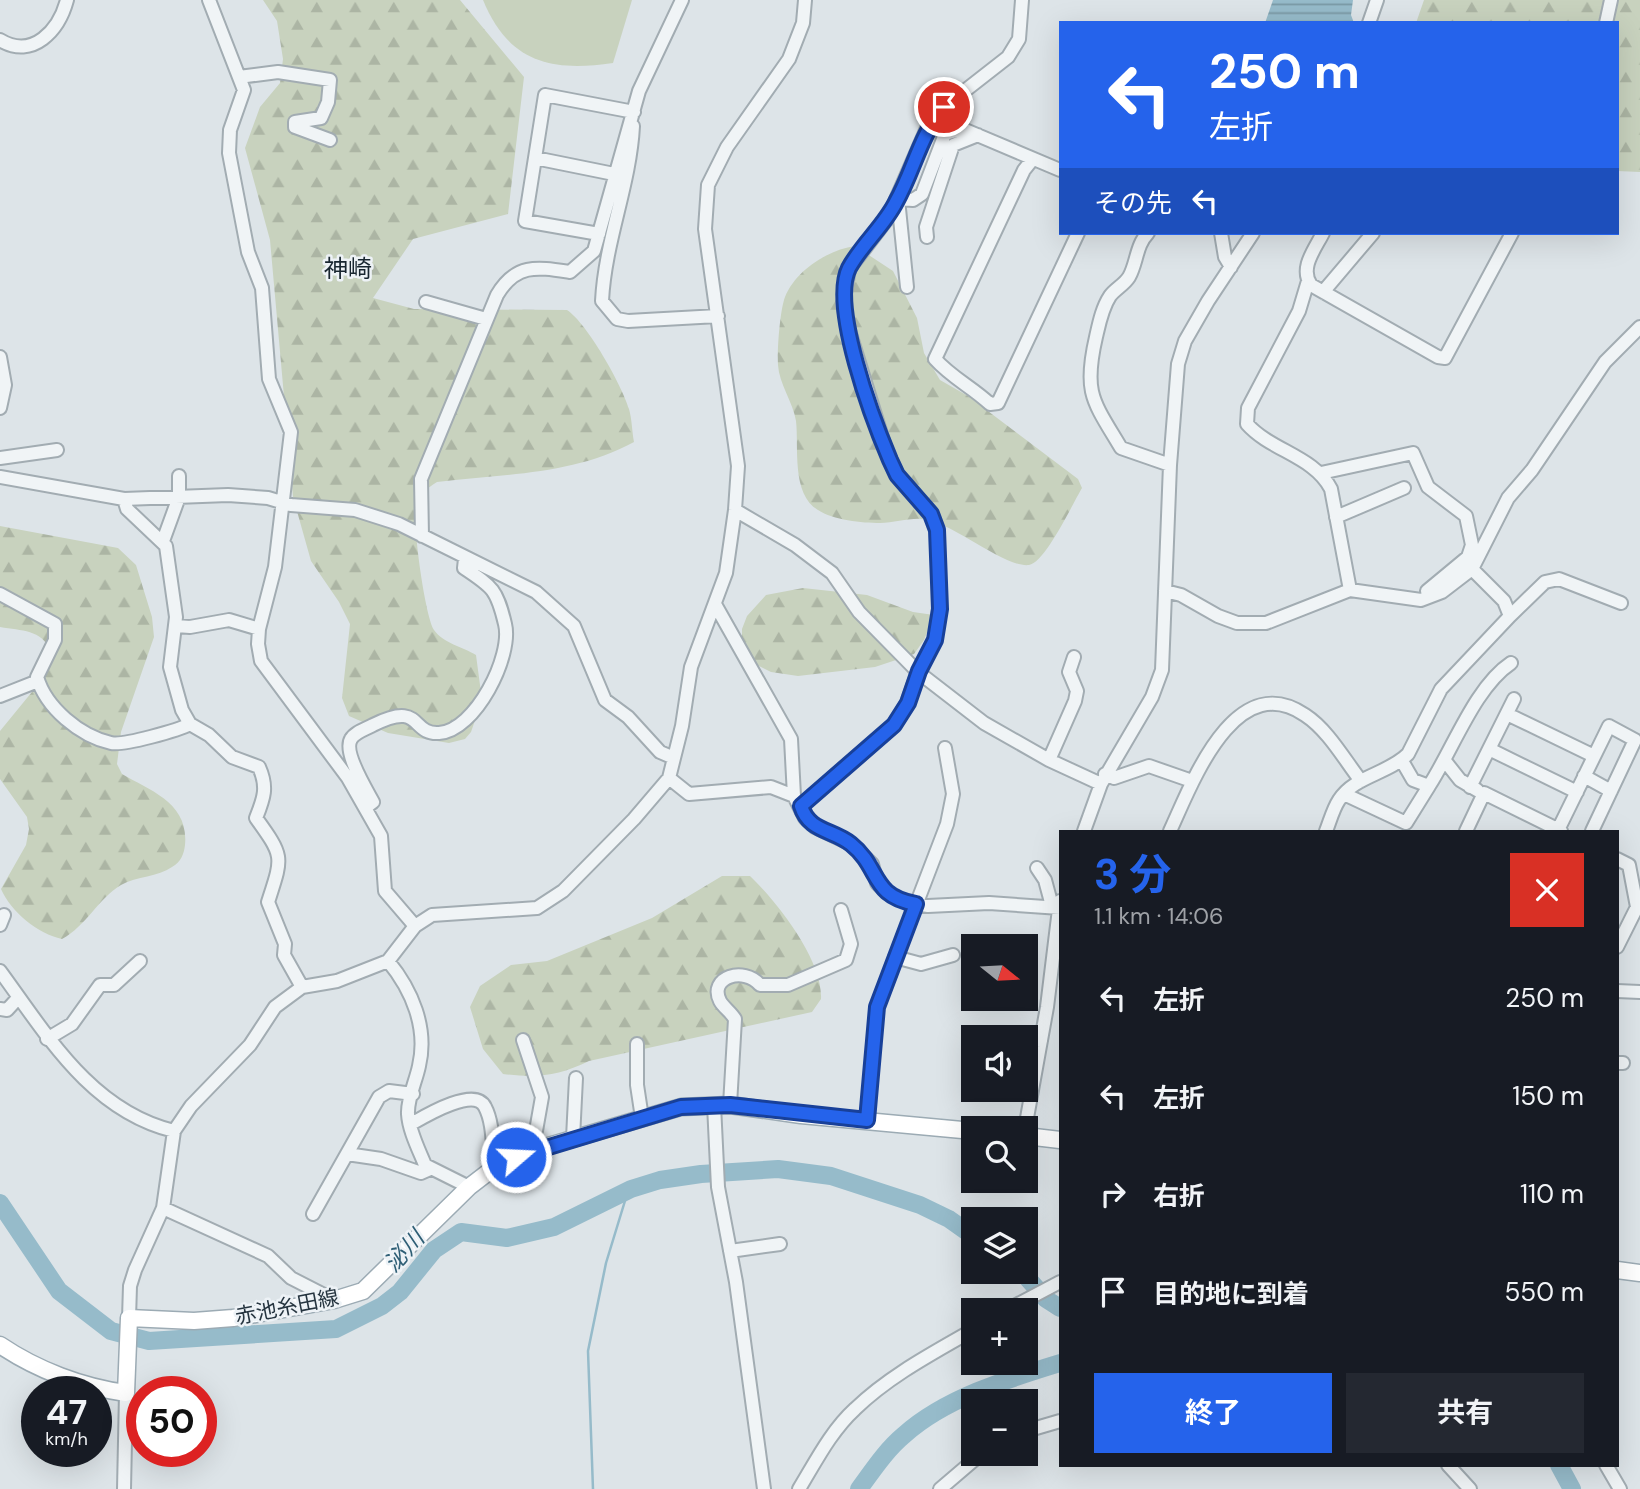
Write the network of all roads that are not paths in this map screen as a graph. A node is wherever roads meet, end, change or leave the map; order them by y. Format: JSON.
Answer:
{"nodes":[{"id":1,"x":67,"y":0,"type":"edge"},
{"id":2,"x":209,"y":0,"type":"edge"},
{"id":3,"x":682,"y":0,"type":"edge"},
{"id":4,"x":805,"y":0,"type":"edge"},
{"id":5,"x":1022,"y":0,"type":"edge"},
{"id":6,"x":1377,"y":0,"type":"edge"},
{"id":7,"x":1611,"y":0,"type":"edge"},
{"id":8,"x":1370,"y":21,"type":"edge"},
{"id":9,"x":1606,"y":21,"type":"edge"},
{"id":10,"x":0,"y":40,"type":"edge"},
{"id":11,"x":239,"y":77,"type":"junction"},
{"id":12,"x":634,"y":113,"type":"junction"},
{"id":13,"x":978,"y":135,"type":"junction"},
{"id":14,"x":330,"y":140,"type":"dead end"},
{"id":15,"x":534,"y":158,"type":"junction"},
{"id":16,"x":1032,"y":160,"type":"junction"},
{"id":17,"x":1059,"y":170,"type":"edge"},
{"id":18,"x":614,"y":174,"type":"junction"},
{"id":19,"x":898,"y":199,"type":"junction"},
{"id":20,"x":599,"y":234,"type":"junction"},
{"id":21,"x":1077,"y":235,"type":"edge"},
{"id":22,"x":1147,"y":235,"type":"edge"},
{"id":23,"x":1221,"y":235,"type":"edge"},
{"id":24,"x":1252,"y":235,"type":"edge"},
{"id":25,"x":1322,"y":235,"type":"edge"},
{"id":26,"x":1371,"y":235,"type":"edge"},
{"id":27,"x":1511,"y":235,"type":"edge"},
{"id":28,"x":927,"y":237,"type":"dead end"},
{"id":29,"x":1231,"y":267,"type":"junction"},
{"id":30,"x":1308,"y":281,"type":"junction"},
{"id":31,"x":907,"y":286,"type":"dead end"},
{"id":32,"x":1323,"y":292,"type":"junction"},
{"id":33,"x":426,"y":302,"type":"dead end"},
{"id":34,"x":718,"y":316,"type":"junction"},
{"id":35,"x":486,"y":319,"type":"junction"},
{"id":36,"x":1640,"y":327,"type":"edge"},
{"id":37,"x":0,"y":356,"type":"edge"},
{"id":38,"x":0,"y":408,"type":"edge"},
{"id":39,"x":57,"y":450,"type":"dead end"},
{"id":40,"x":0,"y":458,"type":"edge"},
{"id":41,"x":1170,"y":465,"type":"junction"},
{"id":42,"x":1321,"y":473,"type":"junction"},
{"id":43,"x":179,"y":476,"type":"dead end"},
{"id":44,"x":0,"y":477,"type":"edge"},
{"id":45,"x":1404,"y":488,"type":"dead end"},
{"id":46,"x":179,"y":497,"type":"junction"},
{"id":47,"x":124,"y":499,"type":"junction"},
{"id":48,"x":283,"y":502,"type":"junction"},
{"id":49,"x":735,"y":510,"type":"junction"},
{"id":50,"x":1336,"y":517,"type":"junction"},
{"id":51,"x":422,"y":536,"type":"junction"},
{"id":52,"x":163,"y":541,"type":"junction"},
{"id":53,"x":465,"y":559,"type":"junction"},
{"id":54,"x":1472,"y":569,"type":"junction"},
{"id":55,"x":1350,"y":590,"type":"junction"},
{"id":56,"x":1165,"y":591,"type":"junction"},
{"id":57,"x":0,"y":594,"type":"edge"},
{"id":58,"x":1425,"y":598,"type":"junction"},
{"id":59,"x":1621,"y":603,"type":"dead end"},
{"id":60,"x":716,"y":606,"type":"junction"},
{"id":61,"x":1510,"y":616,"type":"junction"},
{"id":62,"x":176,"y":626,"type":"junction"},
{"id":63,"x":259,"y":628,"type":"junction"},
{"id":64,"x":1074,"y":657,"type":"dead end"},
{"id":65,"x":1511,"y":663,"type":"dead end"},
{"id":66,"x":919,"y":671,"type":"junction"},
{"id":67,"x":38,"y":681,"type":"junction"},
{"id":68,"x":0,"y":696,"type":"edge"},
{"id":69,"x":1514,"y":699,"type":"dead end"},
{"id":70,"x":1507,"y":714,"type":"junction"},
{"id":71,"x":190,"y":724,"type":"junction"},
{"id":72,"x":945,"y":748,"type":"dead end"},
{"id":73,"x":1489,"y":749,"type":"junction"},
{"id":74,"x":1594,"y":756,"type":"junction"},
{"id":75,"x":674,"y":758,"type":"junction"},
{"id":76,"x":1049,"y":760,"type":"junction"},
{"id":77,"x":1402,"y":761,"type":"junction"},
{"id":78,"x":1445,"y":761,"type":"junction"},
{"id":79,"x":1584,"y":776,"type":"junction"},
{"id":80,"x":669,"y":778,"type":"junction"},
{"id":81,"x":1103,"y":779,"type":"junction"},
{"id":82,"x":1192,"y":781,"type":"junction"},
{"id":83,"x":1361,"y":781,"type":"junction"},
{"id":84,"x":1429,"y":786,"type":"junction"},
{"id":85,"x":1470,"y":787,"type":"junction"},
{"id":86,"x":1611,"y":790,"type":"junction"},
{"id":87,"x":1577,"y":792,"type":"junction"},
{"id":88,"x":1484,"y":793,"type":"junction"},
{"id":89,"x":1344,"y":794,"type":"junction"},
{"id":90,"x":797,"y":801,"type":"junction"},
{"id":91,"x":365,"y":808,"type":"junction"},
{"id":92,"x":1084,"y":830,"type":"edge"},
{"id":93,"x":1170,"y":830,"type":"edge"},
{"id":94,"x":1326,"y":830,"type":"edge"},
{"id":95,"x":1466,"y":830,"type":"edge"},
{"id":96,"x":1557,"y":830,"type":"edge"},
{"id":97,"x":1559,"y":830,"type":"edge"},
{"id":98,"x":1591,"y":830,"type":"edge"},
{"id":99,"x":1619,"y":860,"type":"edge"},
{"id":100,"x":1037,"y":868,"type":"dead end"},
{"id":101,"x":916,"y":904,"type":"junction"},
{"id":102,"x":1058,"y":905,"type":"edge"},
{"id":103,"x":841,"y":910,"type":"dead end"},
{"id":104,"x":415,"y":926,"type":"junction"},
{"id":105,"x":1619,"y":943,"type":"edge"},
{"id":106,"x":953,"y":955,"type":"dead end"},
{"id":107,"x":895,"y":957,"type":"junction"},
{"id":108,"x":141,"y":961,"type":"dead end"},
{"id":109,"x":388,"y":961,"type":"junction"},
{"id":110,"x":0,"y":971,"type":"edge"},
{"id":111,"x":302,"y":987,"type":"junction"},
{"id":112,"x":1619,"y":990,"type":"edge"},
{"id":113,"x":1640,"y":992,"type":"edge"},
{"id":114,"x":18,"y":998,"type":"junction"},
{"id":115,"x":0,"y":1009,"type":"edge"},
{"id":116,"x":47,"y":1040,"type":"junction"},
{"id":117,"x":523,"y":1040,"type":"dead end"},
{"id":118,"x":1038,"y":1041,"type":"edge"},
{"id":119,"x":1041,"y":1041,"type":"junction"},
{"id":120,"x":637,"y":1044,"type":"dead end"},
{"id":121,"x":576,"y":1078,"type":"dead end"},
{"id":122,"x":413,"y":1094,"type":"junction"},
{"id":123,"x":722,"y":1105,"type":"junction"},
{"id":124,"x":1027,"y":1116,"type":"edge"},
{"id":125,"x":642,"y":1118,"type":"junction"},
{"id":126,"x":867,"y":1120,"type":"junction"},
{"id":127,"x":411,"y":1124,"type":"junction"},
{"id":128,"x":961,"y":1129,"type":"edge"},
{"id":129,"x":174,"y":1131,"type":"junction"},
{"id":130,"x":1038,"y":1137,"type":"edge"},
{"id":131,"x":573,"y":1138,"type":"junction"},
{"id":132,"x":1059,"y":1140,"type":"edge"},
{"id":133,"x":536,"y":1149,"type":"junction"},
{"id":134,"x":347,"y":1154,"type":"junction"},
{"id":135,"x":495,"y":1167,"type":"junction"},
{"id":136,"x":430,"y":1169,"type":"junction"},
{"id":137,"x":469,"y":1187,"type":"junction"},
{"id":138,"x":163,"y":1208,"type":"junction"},
{"id":139,"x":313,"y":1214,"type":"dead end"},
{"id":140,"x":780,"y":1244,"type":"dead end"},
{"id":141,"x":730,"y":1251,"type":"junction"},
{"id":142,"x":1619,"y":1270,"type":"edge"},
{"id":143,"x":1640,"y":1273,"type":"edge"},
{"id":144,"x":1058,"y":1283,"type":"edge"},
{"id":145,"x":1029,"y":1298,"type":"edge"},
{"id":146,"x":334,"y":1300,"type":"junction"},
{"id":147,"x":128,"y":1321,"type":"junction"},
{"id":148,"x":961,"y":1337,"type":"edge"},
{"id":149,"x":0,"y":1346,"type":"edge"},
{"id":150,"x":126,"y":1376,"type":"edge"},
{"id":151,"x":126,"y":1393,"type":"joint"},
{"id":152,"x":1059,"y":1421,"type":"edge"},
{"id":153,"x":1038,"y":1427,"type":"edge"},
{"id":154,"x":967,"y":1466,"type":"edge"},
{"id":155,"x":1450,"y":1467,"type":"edge"},
{"id":156,"x":1607,"y":1467,"type":"edge"},
{"id":157,"x":124,"y":1489,"type":"edge"},
{"id":158,"x":764,"y":1489,"type":"edge"},
{"id":159,"x":799,"y":1489,"type":"edge"},
{"id":160,"x":940,"y":1489,"type":"edge"},
{"id":161,"x":1470,"y":1489,"type":"edge"},
{"id":162,"x":1620,"y":1489,"type":"edge"}],
"edges":[{"from":1,"to":10,"type":"street"},
{"from":2,"to":11,"type":"street"},
{"from":3,"to":12,"type":"street"},
{"from":4,"to":34,"type":"street"},
{"from":5,"to":19,"type":"street"},
{"from":6,"to":8,"type":"street"},
{"from":7,"to":9,"type":"street"},
{"from":11,"to":14,"type":"street"},
{"from":11,"to":48,"type":"street"},
{"from":12,"to":15,"type":"street"},
{"from":12,"to":18,"type":"street"},
{"from":12,"to":34,"type":"street"},
{"from":13,"to":16,"type":"street"},
{"from":13,"to":19,"type":"street"},
{"from":13,"to":28,"type":"street"},
{"from":15,"to":18,"type":"street"},
{"from":15,"to":20,"type":"street"},
{"from":16,"to":17,"type":"street"},
{"from":16,"to":21,"type":"street"},
{"from":18,"to":20,"type":"street"},
{"from":19,"to":31,"type":"street"},
{"from":19,"to":66,"type":"street"},
{"from":20,"to":35,"type":"street"},
{"from":22,"to":41,"type":"street"},
{"from":23,"to":29,"type":"street"},
{"from":24,"to":29,"type":"street"},
{"from":25,"to":30,"type":"street"},
{"from":26,"to":32,"type":"street"},
{"from":27,"to":32,"type":"street"},
{"from":29,"to":41,"type":"street"},
{"from":30,"to":32,"type":"street"},
{"from":30,"to":42,"type":"street"},
{"from":33,"to":35,"type":"street"},
{"from":34,"to":49,"type":"street"},
{"from":35,"to":51,"type":"street"},
{"from":36,"to":54,"type":"street"},
{"from":37,"to":38,"type":"street"},
{"from":39,"to":40,"type":"street"},
{"from":41,"to":56,"type":"street"},
{"from":42,"to":50,"type":"street"},
{"from":42,"to":58,"type":"street"},
{"from":43,"to":46,"type":"street"},
{"from":44,"to":47,"type":"street"},
{"from":45,"to":50,"type":"street"},
{"from":46,"to":47,"type":"street"},
{"from":46,"to":48,"type":"street"},
{"from":46,"to":52,"type":"street"},
{"from":47,"to":52,"type":"street"},
{"from":48,"to":51,"type":"street"},
{"from":48,"to":63,"type":"street"},
{"from":49,"to":60,"type":"street"},
{"from":49,"to":66,"type":"street"},
{"from":50,"to":55,"type":"street"},
{"from":51,"to":53,"type":"street"},
{"from":52,"to":62,"type":"street"},
{"from":53,"to":75,"type":"street"},
{"from":53,"to":91,"type":"street"},
{"from":54,"to":58,"type":"street"},
{"from":54,"to":61,"type":"street"},
{"from":55,"to":56,"type":"street"},
{"from":55,"to":58,"type":"street"},
{"from":56,"to":81,"type":"street"},
{"from":57,"to":67,"type":"street"},
{"from":59,"to":61,"type":"street"},
{"from":60,"to":75,"type":"street"},
{"from":60,"to":90,"type":"street"},
{"from":61,"to":77,"type":"street"},
{"from":62,"to":63,"type":"street"},
{"from":62,"to":71,"type":"street"},
{"from":63,"to":91,"type":"street"},
{"from":64,"to":76,"type":"street"},
{"from":65,"to":78,"type":"street"},
{"from":66,"to":76,"type":"street"},
{"from":66,"to":90,"type":"street"},
{"from":67,"to":68,"type":"street"},
{"from":67,"to":71,"type":"street"},
{"from":69,"to":70,"type":"street"},
{"from":70,"to":73,"type":"street"},
{"from":70,"to":74,"type":"street"},
{"from":71,"to":111,"type":"street"},
{"from":72,"to":101,"type":"street"},
{"from":73,"to":85,"type":"street"},
{"from":73,"to":87,"type":"street"},
{"from":74,"to":79,"type":"street"},
{"from":74,"to":86,"type":"street"},
{"from":75,"to":80,"type":"street"},
{"from":76,"to":81,"type":"street"},
{"from":77,"to":83,"type":"street"},
{"from":77,"to":84,"type":"street"},
{"from":78,"to":84,"type":"street"},
{"from":78,"to":85,"type":"street"},
{"from":79,"to":86,"type":"street"},
{"from":79,"to":87,"type":"street"},
{"from":80,"to":90,"type":"street"},
{"from":80,"to":104,"type":"street"},
{"from":81,"to":82,"type":"street"},
{"from":81,"to":92,"type":"street"},
{"from":82,"to":83,"type":"street"},
{"from":82,"to":93,"type":"street"},
{"from":83,"to":89,"type":"street"},
{"from":84,"to":89,"type":"street"},
{"from":85,"to":88,"type":"street"},
{"from":86,"to":98,"type":"street"},
{"from":87,"to":97,"type":"street"},
{"from":88,"to":95,"type":"street"},
{"from":88,"to":96,"type":"street"},
{"from":89,"to":94,"type":"street"},
{"from":90,"to":101,"type":"street"},
{"from":91,"to":104,"type":"street"},
{"from":99,"to":105,"type":"street"},
{"from":100,"to":102,"type":"street"},
{"from":101,"to":102,"type":"street"},
{"from":101,"to":107,"type":"street"},
{"from":102,"to":119,"type":"street"},
{"from":103,"to":123,"type":"street"},
{"from":104,"to":109,"type":"street"},
{"from":106,"to":107,"type":"street"},
{"from":107,"to":126,"type":"street"},
{"from":108,"to":116,"type":"street"},
{"from":109,"to":111,"type":"street"},
{"from":109,"to":122,"type":"street"},
{"from":110,"to":114,"type":"street"},
{"from":111,"to":129,"type":"street"},
{"from":112,"to":113,"type":"street"},
{"from":114,"to":115,"type":"street"},
{"from":114,"to":116,"type":"street"},
{"from":116,"to":129,"type":"street"},
{"from":117,"to":133,"type":"street"},
{"from":118,"to":119,"type":"street"},
{"from":119,"to":124,"type":"street"},
{"from":120,"to":125,"type":"street"},
{"from":121,"to":131,"type":"street"},
{"from":122,"to":127,"type":"street"},
{"from":122,"to":134,"type":"street"},
{"from":123,"to":125,"type":"main road","name":"赤池糸田線"},
{"from":123,"to":126,"type":"main road","name":"赤池糸田線"},
{"from":123,"to":141,"type":"street"},
{"from":125,"to":131,"type":"main road","name":"赤池糸田線"},
{"from":126,"to":128,"type":"main road","name":"赤池糸田線"},
{"from":127,"to":135,"type":"street"},
{"from":127,"to":136,"type":"street"},
{"from":129,"to":138,"type":"street"},
{"from":130,"to":132,"type":"main road"},
{"from":131,"to":133,"type":"main road","name":"赤池糸田線"},
{"from":133,"to":135,"type":"main road","name":"赤池糸田線"},
{"from":134,"to":136,"type":"street"},
{"from":134,"to":139,"type":"street"},
{"from":135,"to":137,"type":"main road","name":"赤池糸田線"},
{"from":136,"to":137,"type":"street"},
{"from":137,"to":146,"type":"main road","name":"赤池糸田線"},
{"from":138,"to":146,"type":"street"},
{"from":138,"to":147,"type":"street"},
{"from":140,"to":141,"type":"street"},
{"from":141,"to":158,"type":"street"},
{"from":142,"to":143,"type":"main road"},
{"from":144,"to":145,"type":"street"},
{"from":146,"to":147,"type":"main road","name":"赤池糸田線"},
{"from":147,"to":150,"type":"main road"},
{"from":148,"to":159,"type":"street"},
{"from":149,"to":151,"type":"main road"},
{"from":151,"to":157,"type":"street"},
{"from":152,"to":153,"type":"street"},
{"from":154,"to":160,"type":"street"},
{"from":155,"to":161,"type":"street"},
{"from":156,"to":162,"type":"street"}]}
